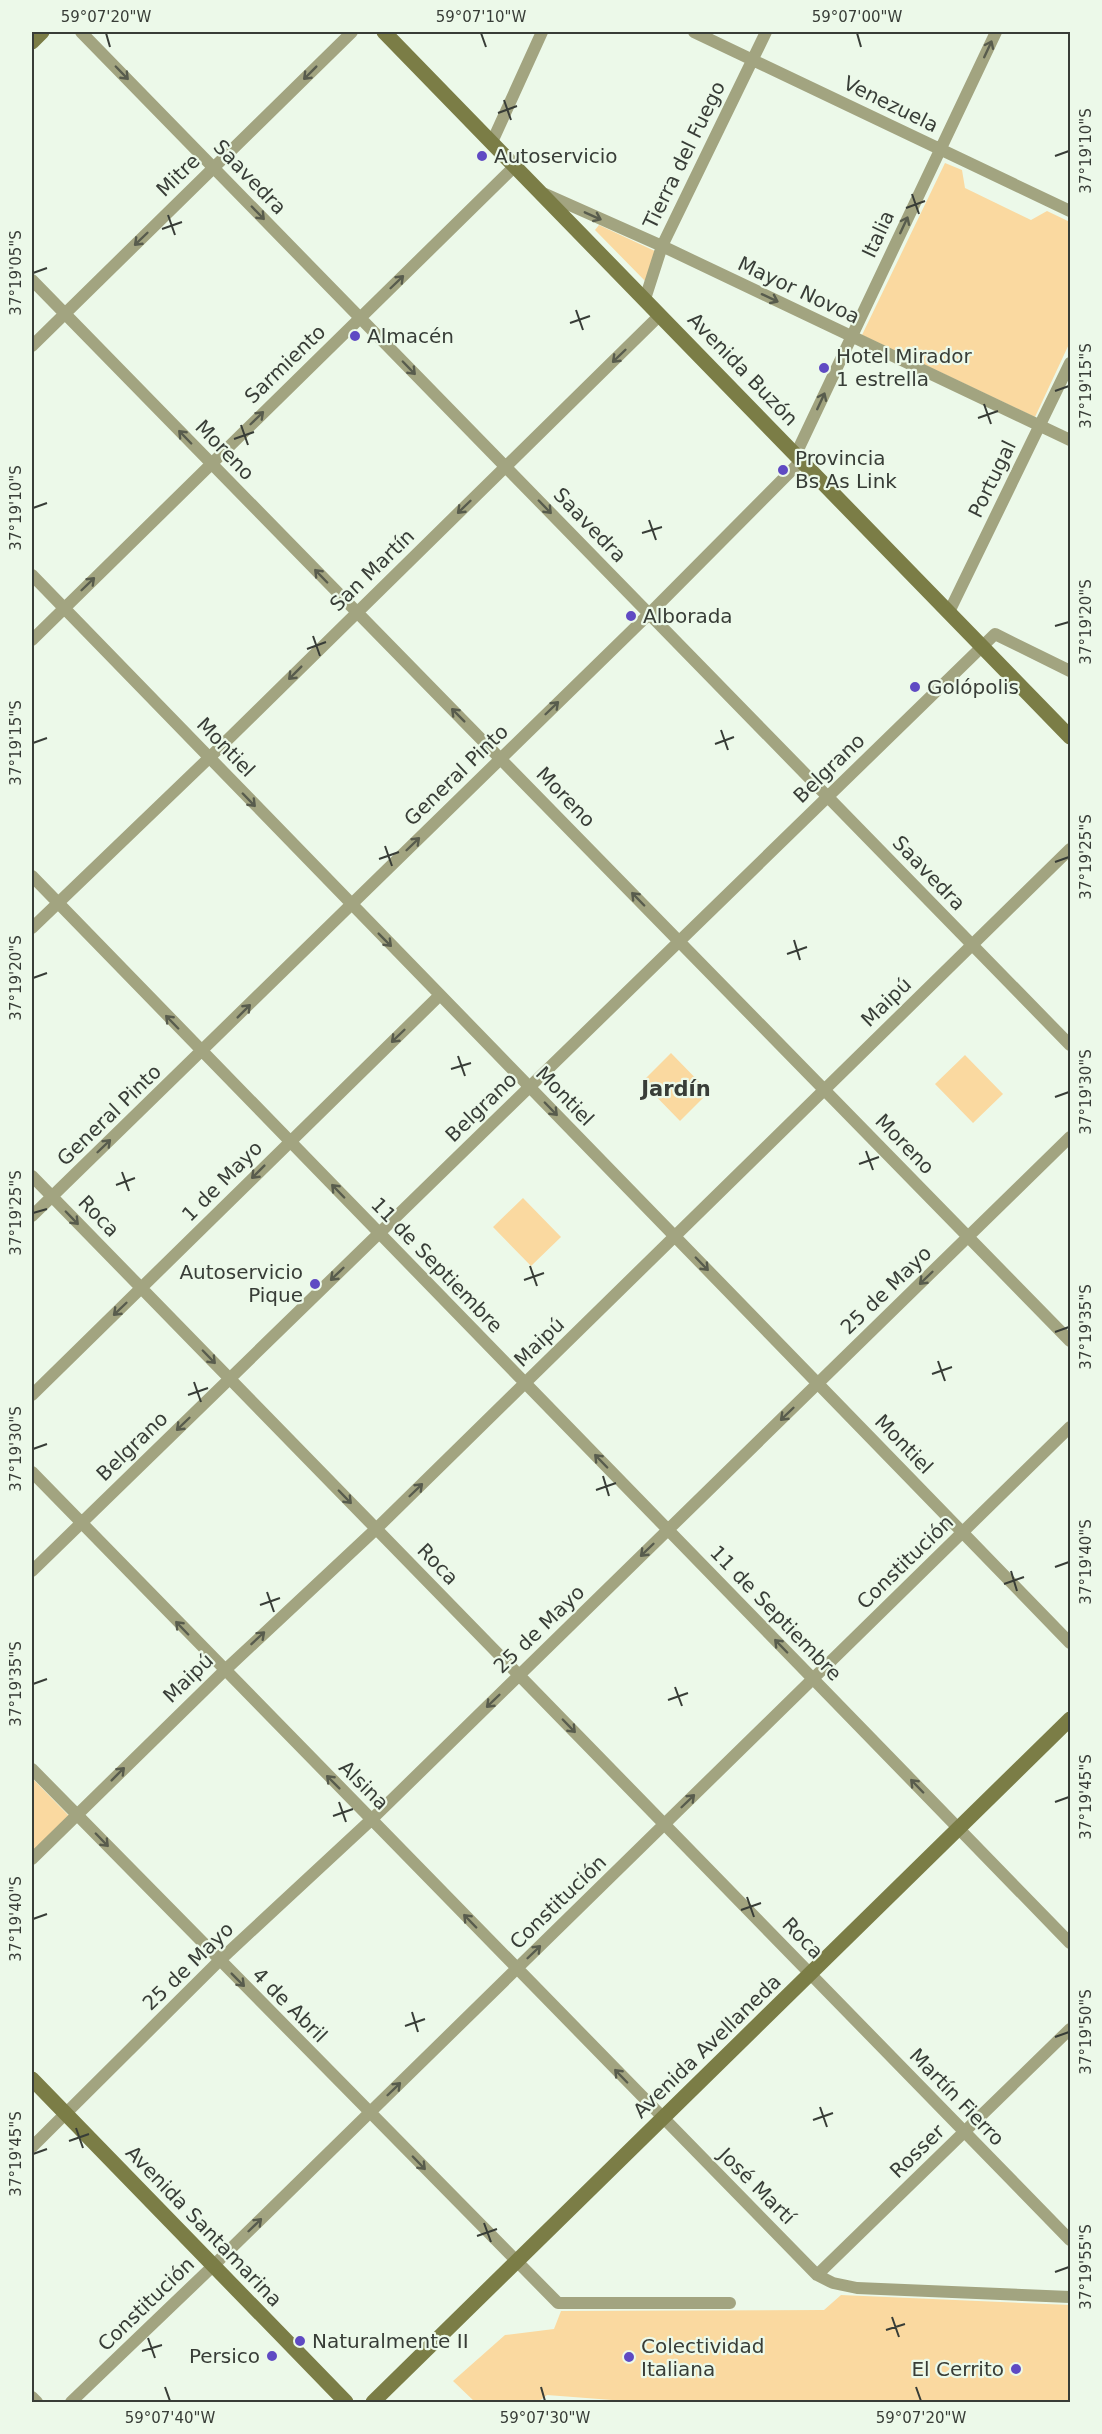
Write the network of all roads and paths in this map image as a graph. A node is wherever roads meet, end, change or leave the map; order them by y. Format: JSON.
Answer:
{"nodes":[{"id":1,"x":42,"y":32,"type":"edge"},
{"id":2,"x":81,"y":32,"type":"edge"},
{"id":3,"x":352,"y":32,"type":"edge"},
{"id":4,"x":384,"y":32,"type":"edge"},
{"id":5,"x":542,"y":32,"type":"edge"},
{"id":6,"x":694,"y":32,"type":"edge"},
{"id":7,"x":766,"y":32,"type":"edge"},
{"id":8,"x":996,"y":32,"type":"edge"},
{"id":9,"x":32,"y":42,"type":"edge"},
{"id":10,"x":753,"y":59,"type":"junction"},
{"id":11,"x":492,"y":142,"type":"junction"},
{"id":12,"x":940,"y":149,"type":"junction"},
{"id":13,"x":515,"y":166,"type":"junction"},
{"id":14,"x":214,"y":167,"type":"junction"},
{"id":15,"x":540,"y":192,"type":"junction"},
{"id":16,"x":1071,"y":212,"type":"edge"},
{"id":17,"x":662,"y":246,"type":"junction"},
{"id":18,"x":32,"y":280,"type":"edge"},
{"id":19,"x":645,"y":299,"type":"junction"},
{"id":20,"x":64,"y":314,"type":"junction"},
{"id":21,"x":660,"y":315,"type":"junction"},
{"id":22,"x":360,"y":318,"type":"junction"},
{"id":23,"x":851,"y":336,"type":"junction"},
{"id":24,"x":32,"y":346,"type":"edge"},
{"id":25,"x":1071,"y":363,"type":"edge"},
{"id":26,"x":1040,"y":426,"type":"junction"},
{"id":27,"x":1071,"y":441,"type":"edge"},
{"id":28,"x":799,"y":457,"type":"junction"},
{"id":29,"x":211,"y":464,"type":"junction"},
{"id":30,"x":506,"y":466,"type":"junction"},
{"id":31,"x":32,"y":575,"type":"edge"},
{"id":32,"x":64,"y":608,"type":"junction"},
{"id":33,"x":357,"y":612,"type":"junction"},
{"id":34,"x":949,"y":612,"type":"junction"},
{"id":35,"x":649,"y":614,"type":"junction"},
{"id":36,"x":32,"y":640,"type":"edge"},
{"id":37,"x":982,"y":646,"type":"junction"},
{"id":38,"x":1071,"y":670,"type":"edge"},
{"id":39,"x":1071,"y":737,"type":"edge"},
{"id":40,"x":209,"y":758,"type":"junction"},
{"id":41,"x":501,"y":758,"type":"junction"},
{"id":42,"x":828,"y":796,"type":"junction"},
{"id":43,"x":1071,"y":849,"type":"edge"},
{"id":44,"x":32,"y":876,"type":"edge"},
{"id":45,"x":57,"y":903,"type":"junction"},
{"id":46,"x":351,"y":905,"type":"junction"},
{"id":47,"x":32,"y":928,"type":"edge"},
{"id":48,"x":679,"y":941,"type":"junction"},
{"id":49,"x":973,"y":945,"type":"junction"},
{"id":50,"x":440,"y":995,"type":"junction"},
{"id":51,"x":1071,"y":1045,"type":"edge"},
{"id":52,"x":202,"y":1052,"type":"junction"},
{"id":53,"x":529,"y":1087,"type":"junction"},
{"id":54,"x":825,"y":1090,"type":"junction"},
{"id":55,"x":1071,"y":1137,"type":"edge"},
{"id":56,"x":290,"y":1141,"type":"junction"},
{"id":57,"x":32,"y":1176,"type":"edge"},
{"id":58,"x":52,"y":1196,"type":"junction"},
{"id":59,"x":32,"y":1216,"type":"edge"},
{"id":60,"x":379,"y":1233,"type":"junction"},
{"id":61,"x":675,"y":1237,"type":"junction"},
{"id":62,"x":968,"y":1237,"type":"junction"},
{"id":63,"x":141,"y":1287,"type":"junction"},
{"id":64,"x":1071,"y":1341,"type":"edge"},
{"id":65,"x":230,"y":1378,"type":"junction"},
{"id":66,"x":525,"y":1383,"type":"junction"},
{"id":67,"x":818,"y":1384,"type":"junction"},
{"id":68,"x":32,"y":1395,"type":"edge"},
{"id":69,"x":1071,"y":1427,"type":"edge"},
{"id":70,"x":32,"y":1472,"type":"edge"},
{"id":71,"x":81,"y":1523,"type":"junction"},
{"id":72,"x":376,"y":1529,"type":"junction"},
{"id":73,"x":668,"y":1530,"type":"junction"},
{"id":74,"x":963,"y":1532,"type":"junction"},
{"id":75,"x":32,"y":1571,"type":"edge"},
{"id":76,"x":1071,"y":1643,"type":"edge"},
{"id":77,"x":224,"y":1671,"type":"junction"},
{"id":78,"x":519,"y":1675,"type":"junction"},
{"id":79,"x":813,"y":1679,"type":"junction"},
{"id":80,"x":1071,"y":1719,"type":"edge"},
{"id":81,"x":1071,"y":1732,"type":"edge"},
{"id":82,"x":32,"y":1768,"type":"edge"},
{"id":83,"x":78,"y":1815,"type":"junction"},
{"id":84,"x":371,"y":1820,"type":"junction"},
{"id":85,"x":665,"y":1824,"type":"junction"},
{"id":86,"x":962,"y":1831,"type":"junction"},
{"id":87,"x":32,"y":1859,"type":"edge"},
{"id":88,"x":1071,"y":1943,"type":"edge"},
{"id":89,"x":219,"y":1962,"type":"junction"},
{"id":90,"x":517,"y":1969,"type":"junction"},
{"id":91,"x":814,"y":1978,"type":"junction"},
{"id":92,"x":1071,"y":2029,"type":"edge"},
{"id":93,"x":32,"y":2079,"type":"edge"},
{"id":94,"x":370,"y":2113,"type":"junction"},
{"id":95,"x":65,"y":2114,"type":"junction"},
{"id":96,"x":665,"y":2121,"type":"junction"},
{"id":97,"x":964,"y":2132,"type":"junction"},
{"id":98,"x":32,"y":2146,"type":"edge"},
{"id":99,"x":1071,"y":2240,"type":"edge"},
{"id":100,"x":519,"y":2265,"type":"junction"},
{"id":101,"x":213,"y":2266,"type":"junction"},
{"id":102,"x":817,"y":2275,"type":"junction"},
{"id":103,"x":1071,"y":2297,"type":"edge"},
{"id":104,"x":730,"y":2303,"type":"dead end"},
{"id":105,"x":32,"y":2397,"type":"edge"},
{"id":106,"x":37,"y":2403,"type":"edge"},
{"id":107,"x":70,"y":2403,"type":"edge"},
{"id":108,"x":346,"y":2403,"type":"edge"},
{"id":109,"x":373,"y":2403,"type":"edge"},
{"id":110,"x":384,"y":2403,"type":"edge"}],
"edges":[{"from":1,"to":9,"type":"main road"},
{"from":2,"to":14,"type":"street","name":"Saavedra","one_way":true},
{"from":3,"to":14,"type":"street","name":"Mitre","one_way":true},
{"from":4,"to":11,"type":"main road","name":"Avenida Buzón"},
{"from":5,"to":11,"type":"street"},
{"from":6,"to":10,"type":"street","name":"Venezuela"},
{"from":7,"to":10,"type":"street","name":"Tierra del Fuego"},
{"from":12,"to":8,"type":"street","name":"Italia","one_way":true},
{"from":10,"to":12,"type":"street","name":"Venezuela"},
{"from":10,"to":17,"type":"street","name":"Tierra del Fuego"},
{"from":11,"to":13,"type":"main road","name":"Avenida Buzón"},
{"from":12,"to":16,"type":"street","name":"Venezuela"},
{"from":23,"to":12,"type":"street","name":"Italia","one_way":true},
{"from":13,"to":15,"type":"main road","name":"Avenida Buzón"},
{"from":22,"to":13,"type":"street","name":"Sarmiento","one_way":true},
{"from":14,"to":20,"type":"street","name":"Mitre","one_way":true},
{"from":14,"to":22,"type":"street","name":"Saavedra","one_way":true},
{"from":15,"to":17,"type":"street","name":"Mayor Novoa","one_way":true},
{"from":15,"to":19,"type":"main road","name":"Avenida Buzón"},
{"from":17,"to":19,"type":"street","name":"Tierra del Fuego"},
{"from":17,"to":23,"type":"street","name":"Mayor Novoa","one_way":true},
{"from":18,"to":20,"type":"street","name":"Moreno"},
{"from":19,"to":21,"type":"main road","name":"Avenida Buzón"},
{"from":20,"to":24,"type":"street","name":"Mitre"},
{"from":29,"to":20,"type":"street","name":"Moreno","one_way":true},
{"from":21,"to":28,"type":"main road","name":"Avenida Buzón"},
{"from":21,"to":30,"type":"street","name":"San Martín","one_way":true},
{"from":29,"to":22,"type":"street","name":"Sarmiento","one_way":true},
{"from":22,"to":30,"type":"street","name":"Saavedra","one_way":true},
{"from":23,"to":26,"type":"street","name":"Mayor Novoa"},
{"from":28,"to":23,"type":"street","name":"Italia","one_way":true},
{"from":25,"to":26,"type":"street","name":"Portugal"},
{"from":26,"to":27,"type":"street","name":"Mayor Novoa"},
{"from":26,"to":34,"type":"street","name":"Portugal"},
{"from":28,"to":34,"type":"main road","name":"Avenida Buzón"},
{"from":28,"to":35,"type":"street","name":"General Pinto"},
{"from":32,"to":29,"type":"street","name":"Sarmiento","one_way":true},
{"from":33,"to":29,"type":"street","name":"Moreno","one_way":true},
{"from":30,"to":33,"type":"street","name":"San Martín","one_way":true},
{"from":30,"to":35,"type":"street","name":"Saavedra","one_way":true},
{"from":31,"to":32,"type":"street","name":"Montiel"},
{"from":32,"to":36,"type":"street","name":"Sarmiento"},
{"from":32,"to":40,"type":"street","name":"Montiel"},
{"from":33,"to":40,"type":"street","name":"San Martín","one_way":true},
{"from":41,"to":33,"type":"street","name":"Moreno","one_way":true},
{"from":34,"to":37,"type":"main road","name":"Avenida Buzón"},
{"from":41,"to":35,"type":"street","name":"General Pinto","one_way":true},
{"from":35,"to":42,"type":"street","name":"Saavedra"},
{"from":37,"to":38,"type":"street"},
{"from":37,"to":39,"type":"main road","name":"Avenida Buzón"},
{"from":37,"to":42,"type":"street","name":"Belgrano"},
{"from":40,"to":45,"type":"street","name":"San Martín"},
{"from":40,"to":46,"type":"street","name":"Montiel","one_way":true},
{"from":46,"to":41,"type":"street","name":"General Pinto","one_way":true},
{"from":48,"to":41,"type":"street","name":"Moreno","one_way":true},
{"from":42,"to":48,"type":"street","name":"Belgrano"},
{"from":42,"to":49,"type":"street","name":"Saavedra"},
{"from":43,"to":49,"type":"street","name":"Maipú"},
{"from":44,"to":45,"type":"street","name":"11 de Septiembre"},
{"from":45,"to":47,"type":"street","name":"San Martín"},
{"from":52,"to":45,"type":"street","name":"11 de Septiembre","one_way":true},
{"from":46,"to":50,"type":"street","name":"Montiel","one_way":true},
{"from":52,"to":46,"type":"street","name":"General Pinto","one_way":true},
{"from":48,"to":53,"type":"street","name":"Belgrano"},
{"from":48,"to":54,"type":"street","name":"Moreno"},
{"from":49,"to":51,"type":"street","name":"Saavedra"},
{"from":49,"to":54,"type":"street","name":"Maipú"},
{"from":50,"to":53,"type":"street","name":"Montiel"},
{"from":50,"to":56,"type":"street","name":"1 de Mayo","one_way":true},
{"from":52,"to":56,"type":"street","name":"11 de Septiembre"},
{"from":58,"to":52,"type":"street","name":"General Pinto","one_way":true},
{"from":53,"to":60,"type":"street","name":"Belgrano"},
{"from":53,"to":61,"type":"street","name":"Montiel","one_way":true},
{"from":54,"to":61,"type":"street","name":"Maipú"},
{"from":54,"to":62,"type":"street","name":"Moreno"},
{"from":55,"to":62,"type":"street","name":"25 de Mayo"},
{"from":60,"to":56,"type":"street","name":"11 de Septiembre","one_way":true},
{"from":56,"to":63,"type":"street","name":"1 de Mayo","one_way":true},
{"from":57,"to":58,"type":"street","name":"Roca"},
{"from":58,"to":59,"type":"street","name":"General Pinto"},
{"from":58,"to":63,"type":"street","name":"Roca","one_way":true},
{"from":60,"to":65,"type":"street","name":"Belgrano","one_way":true},
{"from":60,"to":66,"type":"street","name":"11 de Septiembre"},
{"from":61,"to":66,"type":"street","name":"Maipú"},
{"from":61,"to":67,"type":"street","name":"Montiel","one_way":true},
{"from":62,"to":64,"type":"street","name":"Moreno"},
{"from":62,"to":67,"type":"street","name":"25 de Mayo","one_way":true},
{"from":63,"to":65,"type":"street","name":"Roca","one_way":true},
{"from":63,"to":68,"type":"street","name":"1 de Mayo","one_way":true},
{"from":65,"to":71,"type":"street","name":"Belgrano","one_way":true},
{"from":65,"to":72,"type":"street","name":"Roca","one_way":true},
{"from":72,"to":66,"type":"street","name":"Maipú","one_way":true},
{"from":73,"to":66,"type":"street","name":"11 de Septiembre","one_way":true},
{"from":67,"to":73,"type":"street","name":"25 de Mayo","one_way":true},
{"from":67,"to":74,"type":"street","name":"Montiel"},
{"from":69,"to":74,"type":"street","name":"Constitución"},
{"from":70,"to":71,"type":"street","name":"Alsina"},
{"from":71,"to":75,"type":"street","name":"Belgrano"},
{"from":77,"to":71,"type":"street","name":"Alsina","one_way":true},
{"from":77,"to":72,"type":"street","name":"Maipú","one_way":true},
{"from":72,"to":78,"type":"street","name":"Roca"},
{"from":73,"to":78,"type":"street","name":"25 de Mayo","one_way":true},
{"from":79,"to":73,"type":"street","name":"11 de Septiembre","one_way":true},
{"from":74,"to":76,"type":"street","name":"Montiel"},
{"from":74,"to":79,"type":"street","name":"Constitución"},
{"from":83,"to":77,"type":"street","name":"Maipú","one_way":true},
{"from":84,"to":77,"type":"street","name":"Alsina","one_way":true},
{"from":78,"to":84,"type":"street","name":"25 de Mayo","one_way":true},
{"from":78,"to":85,"type":"street","name":"Roca","one_way":true},
{"from":85,"to":79,"type":"street","name":"Constitución","one_way":true},
{"from":86,"to":79,"type":"street","name":"11 de Septiembre","one_way":true},
{"from":80,"to":86,"type":"main road","name":"Avenida Avellaneda"},
{"from":81,"to":86,"type":"main road","name":"Avenida Avellaneda"},
{"from":82,"to":83,"type":"street","name":"4 de Abril"},
{"from":83,"to":87,"type":"street","name":"Maipú"},
{"from":83,"to":89,"type":"street","name":"4 de Abril","one_way":true},
{"from":84,"to":89,"type":"street","name":"25 de Mayo"},
{"from":90,"to":84,"type":"street","name":"Alsina","one_way":true},
{"from":90,"to":85,"type":"street","name":"Constitución","one_way":true},
{"from":85,"to":91,"type":"street","name":"Roca"},
{"from":86,"to":88,"type":"street","name":"11 de Septiembre"},
{"from":86,"to":91,"type":"main road","name":"Avenida Avellaneda"},
{"from":89,"to":94,"type":"street","name":"4 de Abril","one_way":true},
{"from":89,"to":95,"type":"street","name":"25 de Mayo"},
{"from":94,"to":90,"type":"street","name":"Constitución","one_way":true},
{"from":96,"to":90,"type":"street","name":"Alsina","one_way":true},
{"from":91,"to":96,"type":"main road","name":"Avenida Avellaneda"},
{"from":91,"to":97,"type":"street","name":"Martín Fierro"},
{"from":92,"to":97,"type":"street","name":"Rosser"},
{"from":93,"to":95,"type":"main road","name":"Avenida Santamarina"},
{"from":94,"to":100,"type":"street","name":"4 de Abril","one_way":true},
{"from":101,"to":94,"type":"street","name":"Constitución","one_way":true},
{"from":95,"to":98,"type":"street","name":"25 de Mayo"},
{"from":95,"to":101,"type":"main road","name":"Avenida Santamarina"},
{"from":96,"to":100,"type":"main road","name":"Avenida Avellaneda"},
{"from":96,"to":102,"type":"street","name":"José Martí"},
{"from":97,"to":99,"type":"street","name":"Martín Fierro"},
{"from":97,"to":102,"type":"street","name":"Rosser"},
{"from":100,"to":104,"type":"street","name":"4 de Abril"},
{"from":100,"to":109,"type":"main road","name":"Avenida Avellaneda"},
{"from":100,"to":110,"type":"main road","name":"Avenida Avellaneda"},
{"from":101,"to":107,"type":"street","name":"Constitución"},
{"from":101,"to":108,"type":"main road","name":"Avenida Santamarina"},
{"from":102,"to":103,"type":"street"},
{"from":105,"to":106,"type":"street"}]}
